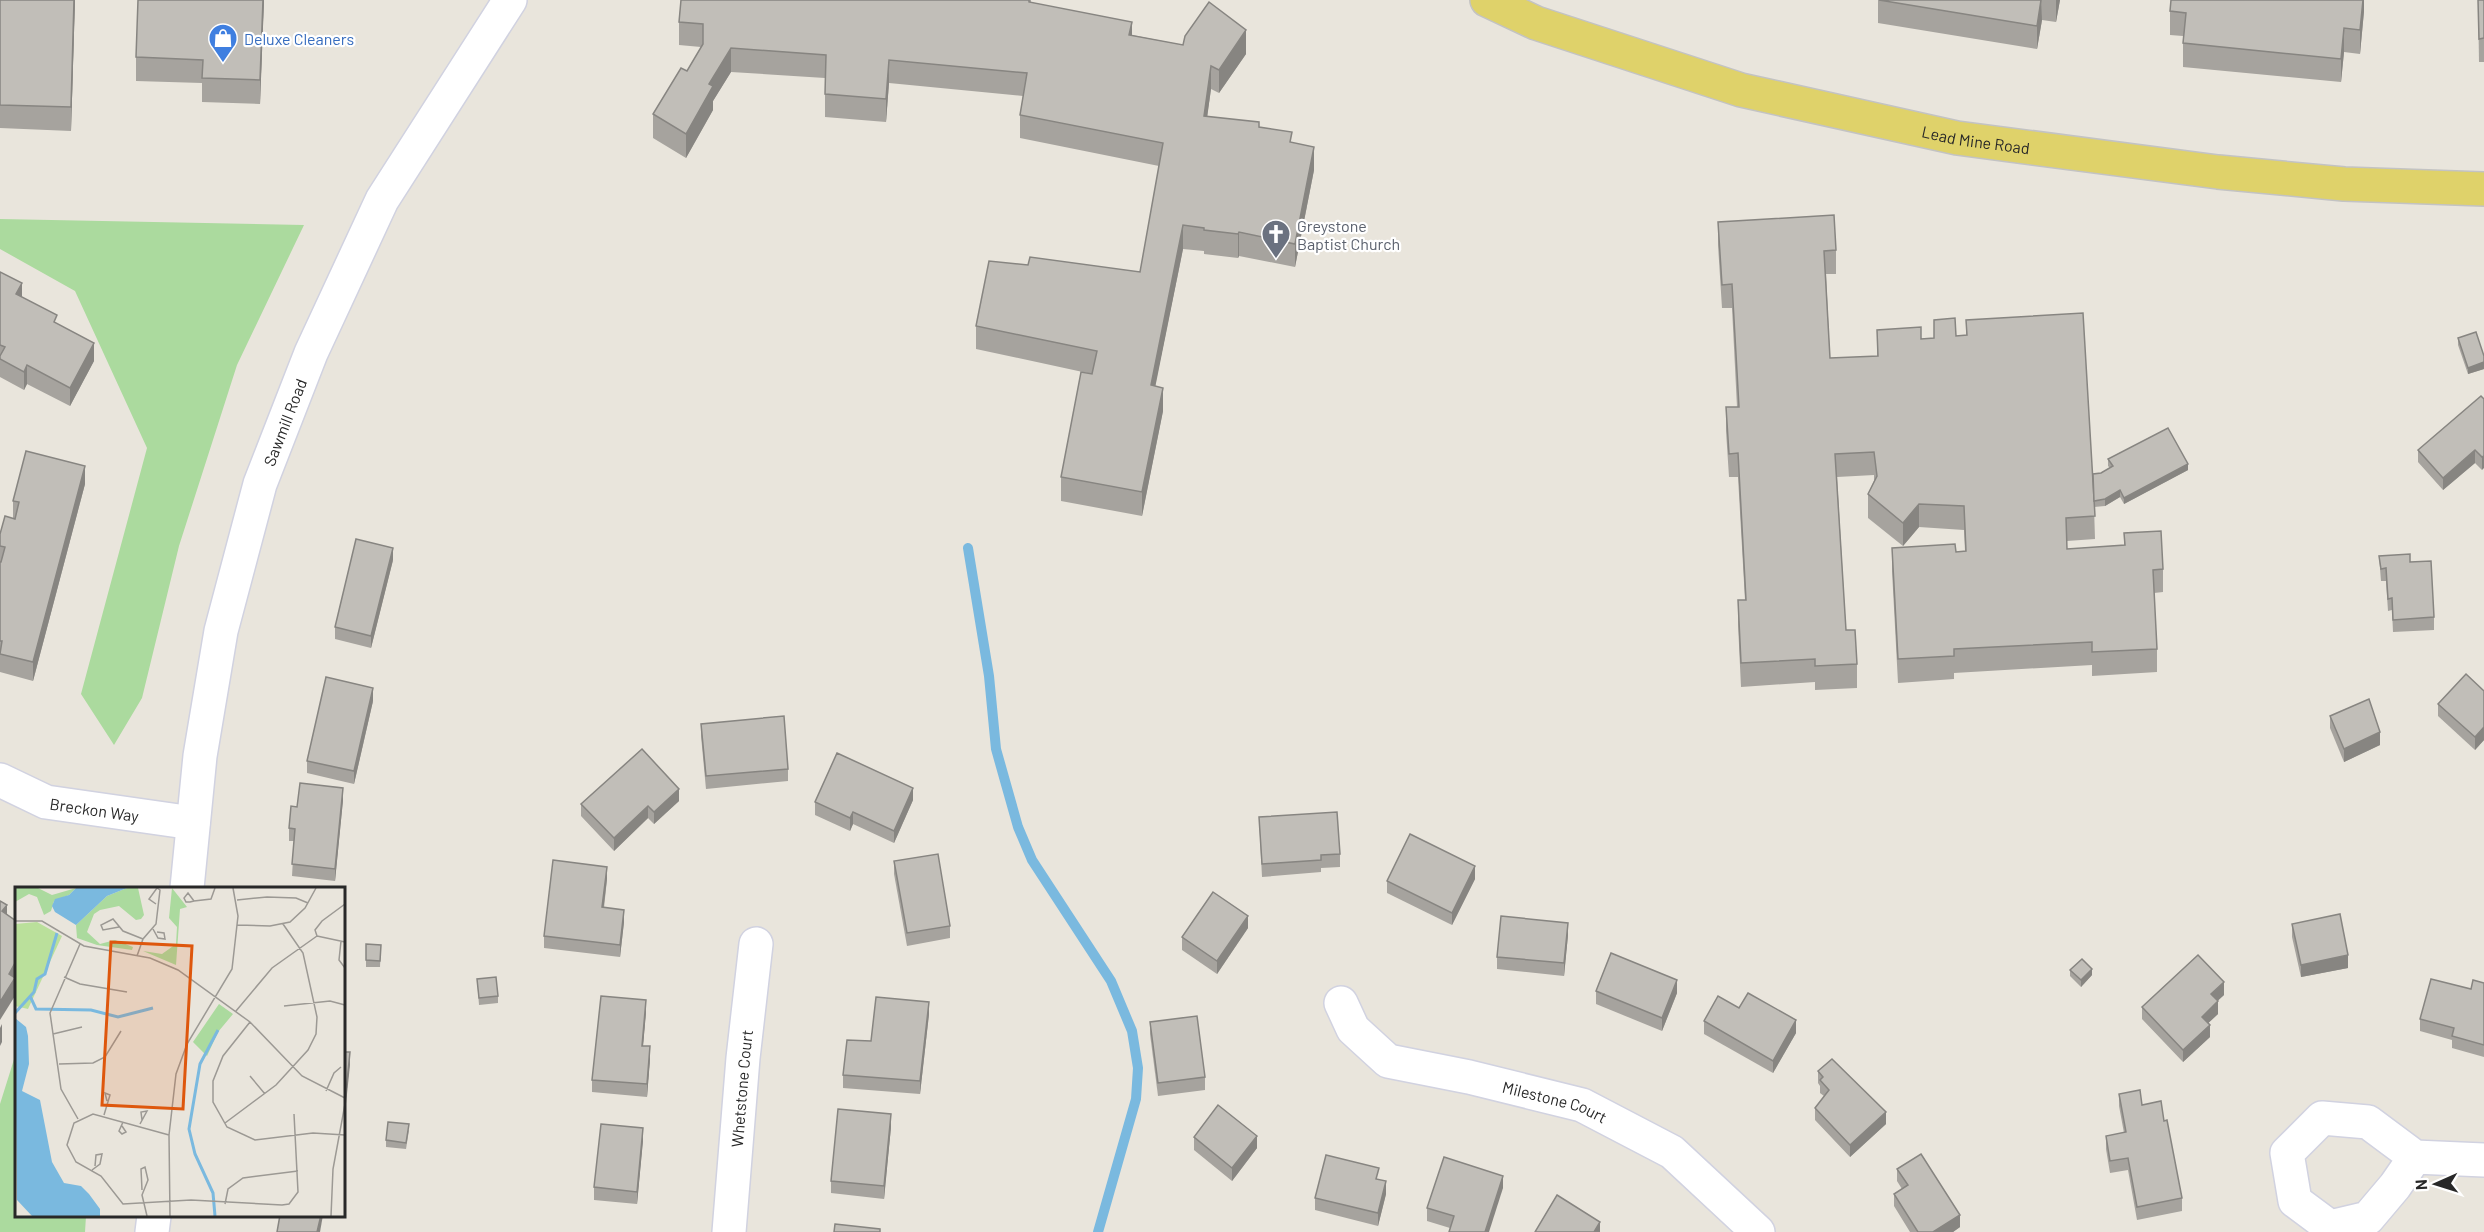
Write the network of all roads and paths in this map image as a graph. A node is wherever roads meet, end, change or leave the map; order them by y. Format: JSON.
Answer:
{"nodes":[{"id":1,"x":510,"y":0,"type":"edge"},
{"id":2,"x":1487,"y":0,"type":"edge"},
{"id":3,"x":2484,"y":189,"type":"edge"},
{"id":4,"x":0,"y":780,"type":"edge"},
{"id":5,"x":193,"y":823,"type":"junction"},
{"id":6,"x":187,"y":887,"type":"edge"},
{"id":7,"x":756,"y":944,"type":"dead end"},
{"id":8,"x":1341,"y":1003,"type":"dead end"},
{"id":9,"x":2415,"y":1156,"type":"dead end"},
{"id":10,"x":2484,"y":1160,"type":"edge"},
{"id":11,"x":154,"y":1217,"type":"edge"},
{"id":12,"x":152,"y":1232,"type":"edge"},
{"id":13,"x":729,"y":1232,"type":"edge"},
{"id":14,"x":1758,"y":1232,"type":"edge"}],
"edges":[{"from":1,"to":5,"type":"street","name":"Sawmill Road"},
{"from":2,"to":3,"type":"main road","name":"Lead Mine Road"},
{"from":4,"to":5,"type":"street","name":"Breckon Way"},
{"from":5,"to":6,"type":"street","name":"Sawmill Road"},
{"from":7,"to":13,"type":"street","name":"Whetstone Court"},
{"from":8,"to":14,"type":"street","name":"Milestone Court"},
{"from":9,"to":10,"type":"street"},
{"from":11,"to":12,"type":"street"}]}
